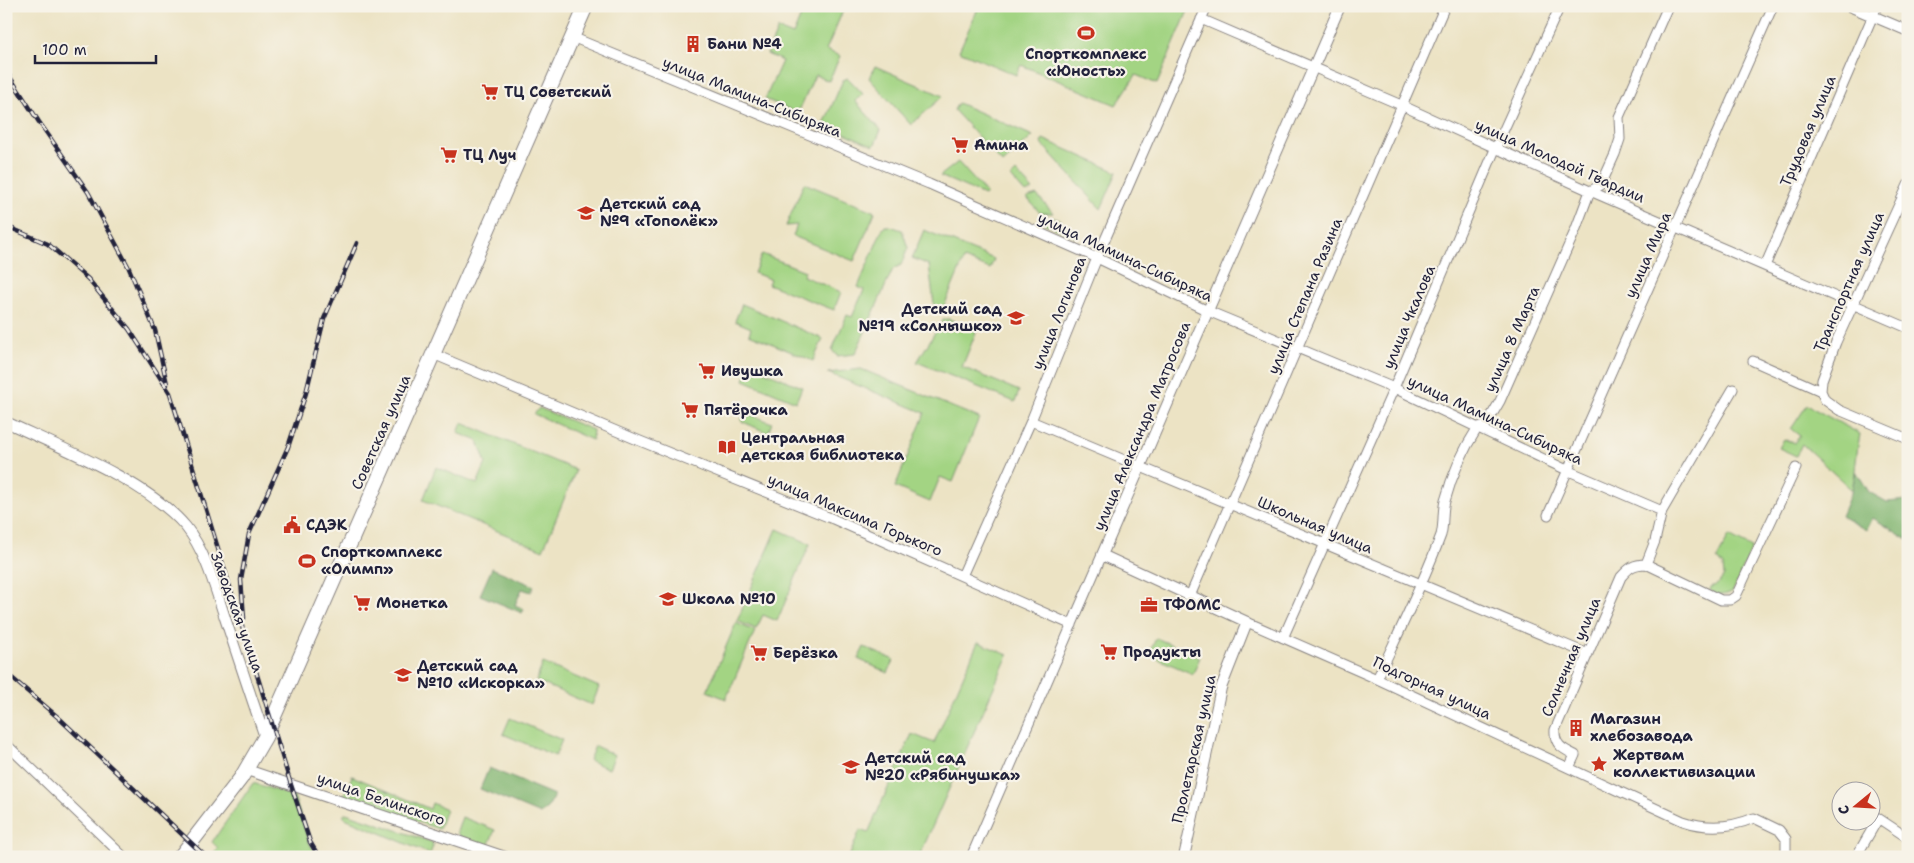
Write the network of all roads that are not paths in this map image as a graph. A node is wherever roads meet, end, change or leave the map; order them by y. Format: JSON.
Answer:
{"nodes":[{"id":1,"x":586,"y":6,"type":"edge"},
{"id":2,"x":1207,"y":6,"type":"edge"},
{"id":3,"x":1340,"y":6,"type":"edge"},
{"id":4,"x":1445,"y":6,"type":"edge"},
{"id":5,"x":1560,"y":6,"type":"edge"},
{"id":6,"x":1668,"y":6,"type":"edge"},
{"id":7,"x":1773,"y":6,"type":"edge"},
{"id":8,"x":1849,"y":6,"type":"edge"},
{"id":9,"x":1877,"y":6,"type":"edge"},
{"id":10,"x":1872,"y":16,"type":"junction"},
{"id":11,"x":1201,"y":19,"type":"junction"},
{"id":12,"x":1908,"y":31,"type":"edge"},
{"id":13,"x":572,"y":37,"type":"junction"},
{"id":14,"x":1313,"y":68,"type":"junction"},
{"id":15,"x":1401,"y":105,"type":"junction"},
{"id":16,"x":1496,"y":147,"type":"junction"},
{"id":17,"x":1908,"y":185,"type":"edge"},
{"id":18,"x":1590,"y":191,"type":"junction"},
{"id":19,"x":1675,"y":227,"type":"junction"},
{"id":20,"x":1097,"y":258,"type":"junction"},
{"id":21,"x":1765,"y":266,"type":"junction"},
{"id":22,"x":1854,"y":305,"type":"junction"},
{"id":23,"x":1208,"y":311,"type":"junction"},
{"id":24,"x":1908,"y":328,"type":"edge"},
{"id":25,"x":1298,"y":347,"type":"junction"},
{"id":26,"x":433,"y":354,"type":"junction"},
{"id":27,"x":1754,"y":361,"type":"dead end"},
{"id":28,"x":1394,"y":388,"type":"junction"},
{"id":29,"x":1733,"y":389,"type":"dead end"},
{"id":30,"x":1821,"y":391,"type":"junction"},
{"id":31,"x":1031,"y":421,"type":"junction"},
{"id":32,"x":6,"y":422,"type":"edge"},
{"id":33,"x":1478,"y":427,"type":"junction"},
{"id":34,"x":1908,"y":439,"type":"edge"},
{"id":35,"x":1141,"y":468,"type":"junction"},
{"id":36,"x":1796,"y":468,"type":"dead end"},
{"id":37,"x":1569,"y":471,"type":"junction"},
{"id":38,"x":1231,"y":504,"type":"junction"},
{"id":39,"x":1662,"y":511,"type":"junction"},
{"id":40,"x":1548,"y":515,"type":"dead end"},
{"id":41,"x":1324,"y":544,"type":"junction"},
{"id":42,"x":1102,"y":555,"type":"junction"},
{"id":43,"x":1646,"y":564,"type":"junction"},
{"id":44,"x":962,"y":576,"type":"junction"},
{"id":45,"x":1421,"y":586,"type":"junction"},
{"id":46,"x":1190,"y":596,"type":"junction"},
{"id":47,"x":1247,"y":622,"type":"junction"},
{"id":48,"x":1072,"y":625,"type":"junction"},
{"id":49,"x":1283,"y":638,"type":"junction"},
{"id":50,"x":1588,"y":654,"type":"junction"},
{"id":51,"x":1377,"y":679,"type":"junction"},
{"id":52,"x":265,"y":737,"type":"junction"},
{"id":53,"x":6,"y":744,"type":"edge"},
{"id":54,"x":1569,"y":768,"type":"junction"},
{"id":55,"x":247,"y":770,"type":"junction"},
{"id":56,"x":1882,"y":821,"type":"edge"},
{"id":57,"x":1869,"y":830,"type":"edge"},
{"id":58,"x":1908,"y":838,"type":"edge"},
{"id":59,"x":124,"y":857,"type":"edge"},
{"id":60,"x":180,"y":857,"type":"edge"},
{"id":61,"x":505,"y":857,"type":"edge"},
{"id":62,"x":972,"y":857,"type":"edge"},
{"id":63,"x":1184,"y":857,"type":"edge"},
{"id":64,"x":1786,"y":857,"type":"edge"},
{"id":65,"x":1856,"y":857,"type":"edge"}],
"edges":[{"from":1,"to":13,"type":"main road","name":"Советская улица"},
{"from":2,"to":11,"type":"street","name":"улица Логинова"},
{"from":3,"to":14,"type":"street","name":"улица Александра Матросова"},
{"from":4,"to":15,"type":"street","name":"улица Степана Разина"},
{"from":5,"to":16,"type":"street","name":"улица Чкалова"},
{"from":6,"to":18,"type":"street","name":"улица 8 Марта"},
{"from":7,"to":19,"type":"street","name":"улица Мира"},
{"from":8,"to":10,"type":"street"},
{"from":9,"to":10,"type":"street","name":"Трудовая улица"},
{"from":10,"to":12,"type":"street"},
{"from":10,"to":21,"type":"street","name":"Трудовая улица"},
{"from":11,"to":14,"type":"street","name":"улица Молодой Гвардии"},
{"from":11,"to":20,"type":"street","name":"улица Логинова"},
{"from":13,"to":20,"type":"street","name":"улица Мамина-Сибиряка"},
{"from":13,"to":26,"type":"main road","name":"Советская улица"},
{"from":14,"to":15,"type":"street","name":"улица Молодой Гвардии"},
{"from":14,"to":23,"type":"street","name":"улица Александра Матросова"},
{"from":15,"to":16,"type":"street","name":"улица Молодой Гвардии"},
{"from":15,"to":25,"type":"street","name":"улица Степана Разина"},
{"from":16,"to":18,"type":"street","name":"улица Молодой Гвардии"},
{"from":16,"to":28,"type":"street","name":"улица Чкалова"},
{"from":17,"to":22,"type":"street","name":"Транспортная улица"},
{"from":18,"to":19,"type":"street","name":"улица Молодой Гвардии"},
{"from":18,"to":33,"type":"street","name":"улица 8 Марта"},
{"from":19,"to":21,"type":"street","name":"улица Молодой Гвардии"},
{"from":19,"to":37,"type":"street","name":"улица Мира"},
{"from":20,"to":23,"type":"street","name":"улица Мамина-Сибиряка"},
{"from":20,"to":31,"type":"street","name":"улица Логинова"},
{"from":21,"to":22,"type":"street","name":"улица Молодой Гвардии"},
{"from":22,"to":24,"type":"street","name":"улица Молодой Гвардии"},
{"from":22,"to":30,"type":"street","name":"Транспортная улица"},
{"from":23,"to":25,"type":"street","name":"улица Мамина-Сибиряка"},
{"from":23,"to":35,"type":"street","name":"улица Александра Матросова"},
{"from":25,"to":28,"type":"street","name":"улица Мамина-Сибиряка"},
{"from":25,"to":38,"type":"street","name":"улица Степана Разина"},
{"from":26,"to":44,"type":"street","name":"улица Максима Горького"},
{"from":26,"to":52,"type":"main road","name":"Советская улица"},
{"from":27,"to":30,"type":"street"},
{"from":28,"to":33,"type":"street","name":"улица Мамина-Сибиряка"},
{"from":28,"to":41,"type":"street","name":"улица Чкалова"},
{"from":29,"to":39,"type":"street"},
{"from":30,"to":34,"type":"street"},
{"from":31,"to":35,"type":"street","name":"Школьная улица"},
{"from":31,"to":44,"type":"street","name":"улица Логинова"},
{"from":32,"to":52,"type":"street","name":"Заводская улица"},
{"from":33,"to":37,"type":"street","name":"улица Мамина-Сибиряка"},
{"from":33,"to":45,"type":"street","name":"улица 8 Марта"},
{"from":35,"to":38,"type":"street","name":"Школьная улица"},
{"from":35,"to":42,"type":"street","name":"улица Александра Матросова"},
{"from":36,"to":43,"type":"street"},
{"from":37,"to":39,"type":"street","name":"улица Мамина-Сибиряка"},
{"from":37,"to":40,"type":"street","name":"улица Мира"},
{"from":38,"to":41,"type":"street","name":"Школьная улица"},
{"from":38,"to":46,"type":"street","name":"улица Степана Разина"},
{"from":39,"to":43,"type":"street"},
{"from":41,"to":45,"type":"street","name":"Школьная улица"},
{"from":41,"to":49,"type":"street","name":"улица Чкалова"},
{"from":42,"to":46,"type":"street","name":"Подгорная улица"},
{"from":42,"to":48,"type":"street","name":"улица Александра Матросова"},
{"from":43,"to":50,"type":"street","name":"Солнечная улица"},
{"from":44,"to":48,"type":"street","name":"улица Максима Горького"},
{"from":45,"to":50,"type":"street","name":"Школьная улица"},
{"from":45,"to":51,"type":"street","name":"улица 8 Марта"},
{"from":46,"to":47,"type":"street","name":"Подгорная улица"},
{"from":47,"to":49,"type":"street","name":"Подгорная улица"},
{"from":47,"to":63,"type":"street","name":"Пролетарская улица"},
{"from":48,"to":62,"type":"street","name":"улица Александра Матросова"},
{"from":49,"to":51,"type":"street","name":"Подгорная улица"},
{"from":50,"to":54,"type":"street","name":"Солнечная улица"},
{"from":51,"to":54,"type":"street","name":"Подгорная улица"},
{"from":52,"to":55,"type":"main road","name":"Советская улица"},
{"from":53,"to":59,"type":"street"},
{"from":54,"to":64,"type":"street","name":"Подгорная улица"},
{"from":55,"to":60,"type":"main road","name":"Советская улица"},
{"from":55,"to":61,"type":"street","name":"улица Белинского"},
{"from":56,"to":58,"type":"street"},
{"from":57,"to":65,"type":"street"}]}
